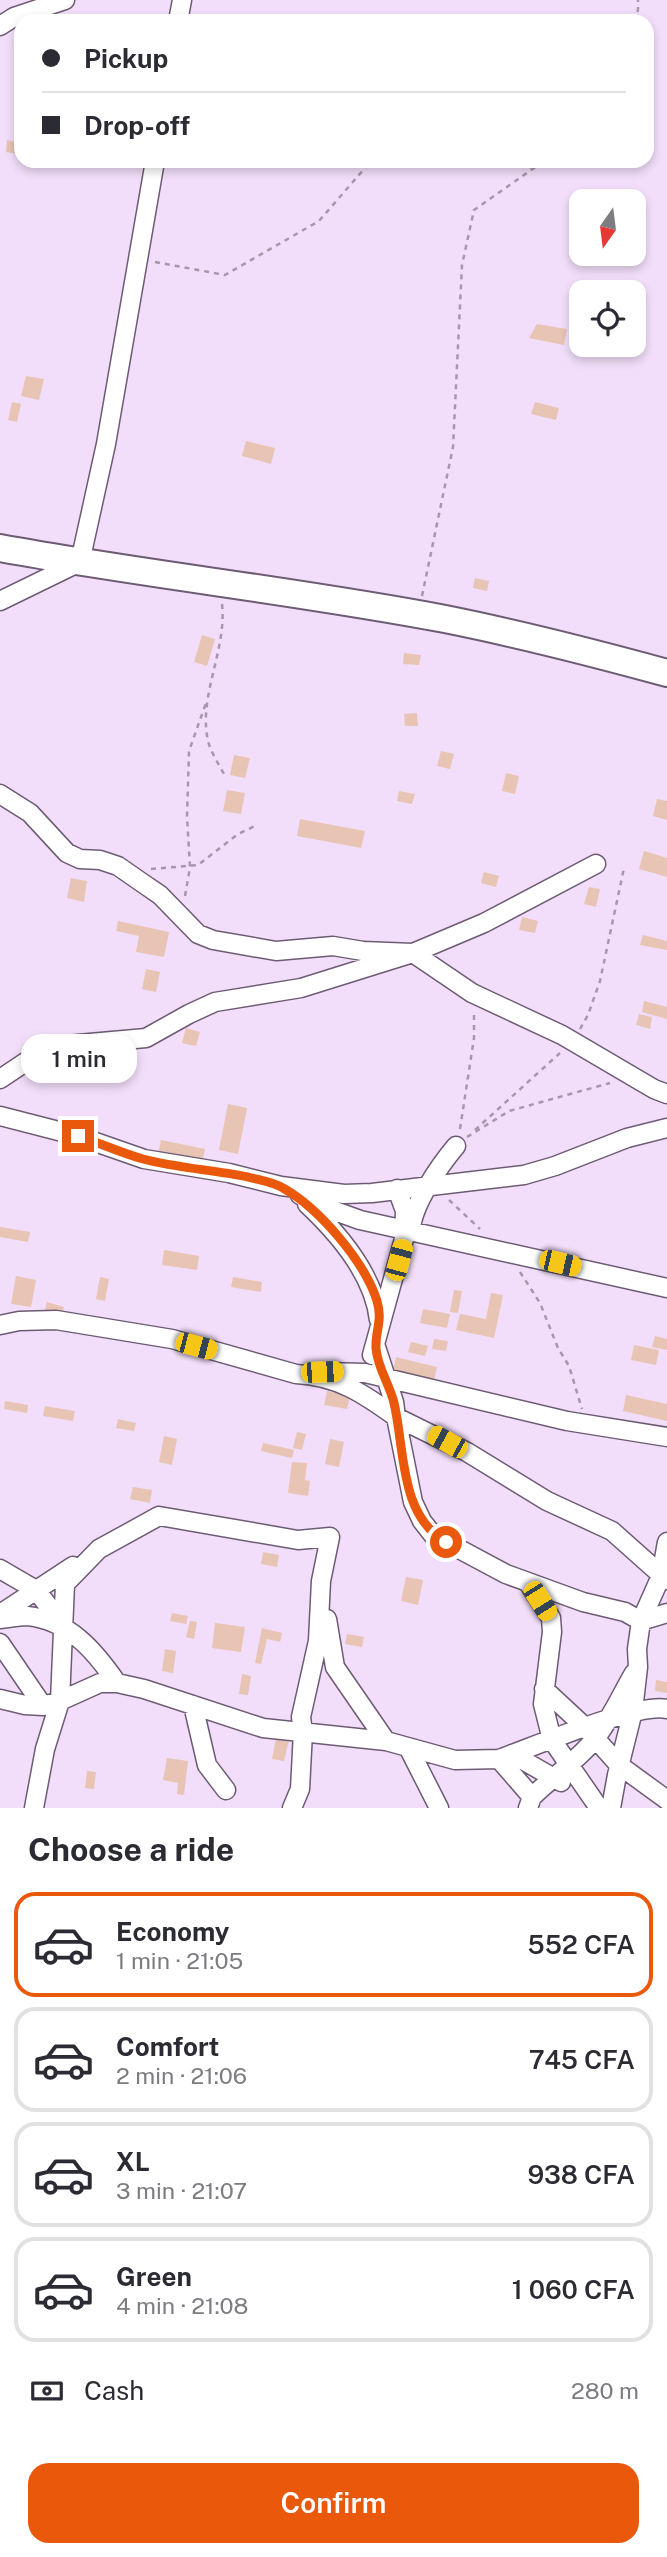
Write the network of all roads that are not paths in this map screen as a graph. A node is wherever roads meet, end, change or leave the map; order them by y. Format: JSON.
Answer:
{"nodes":[{"id":1,"x":65,"y":0,"type":"edge"},
{"id":2,"x":23,"y":14,"type":"edge"},
{"id":3,"x":154,"y":168,"type":"edge"},
{"id":4,"x":0,"y":548,"type":"edge"},
{"id":5,"x":80,"y":562,"type":"junction"},
{"id":6,"x":0,"y":601,"type":"edge"},
{"id":7,"x":667,"y":673,"type":"edge"},
{"id":8,"x":0,"y":794,"type":"edge"},
{"id":9,"x":596,"y":864,"type":"dead end"},
{"id":10,"x":413,"y":953,"type":"junction"},
{"id":11,"x":0,"y":1079,"type":"edge"},
{"id":12,"x":667,"y":1094,"type":"edge"},
{"id":13,"x":0,"y":1116,"type":"edge"},
{"id":14,"x":667,"y":1128,"type":"edge"},
{"id":15,"x":456,"y":1146,"type":"road end"},
{"id":16,"x":281,"y":1186,"type":"junction"},
{"id":17,"x":430,"y":1186,"type":"junction"},
{"id":18,"x":397,"y":1189,"type":"junction"},
{"id":19,"x":408,"y":1230,"type":"junction"},
{"id":20,"x":667,"y":1288,"type":"edge"},
{"id":21,"x":0,"y":1325,"type":"edge"},
{"id":22,"x":380,"y":1326,"type":"junction"},
{"id":23,"x":376,"y":1347,"type":"junction"},
{"id":24,"x":365,"y":1373,"type":"junction"},
{"id":25,"x":314,"y":1375,"type":"junction"},
{"id":26,"x":385,"y":1379,"type":"junction"},
{"id":27,"x":368,"y":1396,"type":"junction"},
{"id":28,"x":396,"y":1417,"type":"junction"},
{"id":29,"x":667,"y":1437,"type":"edge"},
{"id":30,"x":667,"y":1542,"type":"edge"},
{"id":31,"x":99,"y":1549,"type":"junction"},
{"id":32,"x":0,"y":1569,"type":"edge"},
{"id":33,"x":664,"y":1578,"type":"edge"},
{"id":34,"x":321,"y":1581,"type":"junction"},
{"id":35,"x":530,"y":1584,"type":"junction"},
{"id":36,"x":36,"y":1590,"type":"junction"},
{"id":37,"x":667,"y":1613,"type":"edge"},
{"id":38,"x":0,"y":1614,"type":"edge"},
{"id":39,"x":0,"y":1619,"type":"edge"},
{"id":40,"x":641,"y":1621,"type":"junction"},
{"id":41,"x":63,"y":1625,"type":"junction"},
{"id":42,"x":0,"y":1643,"type":"edge"},
{"id":43,"x":638,"y":1667,"type":"junction"},
{"id":44,"x":117,"y":1683,"type":"junction"},
{"id":45,"x":544,"y":1689,"type":"junction"},
{"id":46,"x":0,"y":1699,"type":"edge"},
{"id":47,"x":52,"y":1704,"type":"junction"},
{"id":48,"x":193,"y":1705,"type":"junction"},
{"id":49,"x":667,"y":1709,"type":"edge"},
{"id":50,"x":633,"y":1711,"type":"junction"},
{"id":51,"x":607,"y":1721,"type":"junction"},
{"id":52,"x":303,"y":1732,"type":"junction"},
{"id":53,"x":590,"y":1733,"type":"junction"},
{"id":54,"x":552,"y":1740,"type":"junction"},
{"id":55,"x":386,"y":1741,"type":"junction"},
{"id":56,"x":409,"y":1749,"type":"junction"},
{"id":57,"x":505,"y":1756,"type":"junction"},
{"id":58,"x":619,"y":1765,"type":"junction"},
{"id":59,"x":569,"y":1766,"type":"junction"},
{"id":60,"x":552,"y":1777,"type":"junction"},
{"id":61,"x":226,"y":1790,"type":"dead end"},
{"id":62,"x":667,"y":1800,"type":"edge"},
{"id":63,"x":530,"y":1802,"type":"edge"},
{"id":64,"x":608,"y":1805,"type":"edge"},
{"id":65,"x":34,"y":1808,"type":"edge"},
{"id":66,"x":292,"y":1808,"type":"edge"},
{"id":67,"x":439,"y":1808,"type":"edge"}],
"edges":[{"from":1,"to":2,"type":"street"},
{"from":3,"to":5,"type":"street"},
{"from":4,"to":5,"type":"main road"},
{"from":5,"to":6,"type":"street"},
{"from":5,"to":7,"type":"main road"},
{"from":8,"to":10,"type":"street"},
{"from":9,"to":10,"type":"street"},
{"from":10,"to":11,"type":"street"},
{"from":10,"to":12,"type":"street"},
{"from":13,"to":16,"type":"street"},
{"from":14,"to":17,"type":"street"},
{"from":15,"to":17,"type":"street"},
{"from":16,"to":18,"type":"street"},
{"from":16,"to":19,"type":"street"},
{"from":16,"to":22,"type":"street"},
{"from":17,"to":18,"type":"street"},
{"from":17,"to":19,"type":"street"},
{"from":18,"to":19,"type":"street"},
{"from":19,"to":20,"type":"street"},
{"from":19,"to":22,"type":"street"},
{"from":21,"to":25,"type":"street"},
{"from":22,"to":23,"type":"street"},
{"from":23,"to":24,"type":"street"},
{"from":23,"to":26,"type":"street"},
{"from":24,"to":25,"type":"street"},
{"from":24,"to":26,"type":"street"},
{"from":24,"to":27,"type":"street"},
{"from":25,"to":27,"type":"street"},
{"from":26,"to":28,"type":"street"},
{"from":26,"to":29,"type":"street"},
{"from":27,"to":28,"type":"street"},
{"from":28,"to":33,"type":"street"},
{"from":28,"to":35,"type":"street"},
{"from":30,"to":33,"type":"street"},
{"from":31,"to":34,"type":"street"},
{"from":31,"to":36,"type":"street"},
{"from":31,"to":41,"type":"street"},
{"from":32,"to":36,"type":"street"},
{"from":33,"to":40,"type":"street"},
{"from":34,"to":52,"type":"street"},
{"from":34,"to":55,"type":"street"},
{"from":35,"to":40,"type":"street"},
{"from":35,"to":45,"type":"street"},
{"from":36,"to":38,"type":"street"},
{"from":36,"to":41,"type":"street"},
{"from":37,"to":40,"type":"street"},
{"from":39,"to":41,"type":"street"},
{"from":40,"to":43,"type":"street"},
{"from":41,"to":44,"type":"street"},
{"from":41,"to":47,"type":"street"},
{"from":42,"to":47,"type":"street"},
{"from":43,"to":50,"type":"street"},
{"from":43,"to":51,"type":"street"},
{"from":44,"to":47,"type":"street"},
{"from":44,"to":48,"type":"street"},
{"from":45,"to":53,"type":"street"},
{"from":45,"to":54,"type":"street"},
{"from":46,"to":47,"type":"street"},
{"from":47,"to":65,"type":"street"},
{"from":48,"to":52,"type":"street"},
{"from":48,"to":61,"type":"street"},
{"from":49,"to":50,"type":"street"},
{"from":50,"to":51,"type":"street"},
{"from":50,"to":58,"type":"street"},
{"from":51,"to":53,"type":"street"},
{"from":52,"to":55,"type":"street"},
{"from":52,"to":66,"type":"street"},
{"from":53,"to":54,"type":"street"},
{"from":53,"to":58,"type":"street"},
{"from":53,"to":59,"type":"street"},
{"from":54,"to":57,"type":"street"},
{"from":54,"to":59,"type":"street"},
{"from":55,"to":56,"type":"street"},
{"from":56,"to":57,"type":"street"},
{"from":56,"to":67,"type":"street"},
{"from":57,"to":60,"type":"street"},
{"from":57,"to":63,"type":"street"},
{"from":58,"to":62,"type":"street"},
{"from":58,"to":64,"type":"street"},
{"from":59,"to":60,"type":"street"},
{"from":59,"to":64,"type":"street"},
{"from":60,"to":63,"type":"street"},
{"from":60,"to":64,"type":"street"}]}
